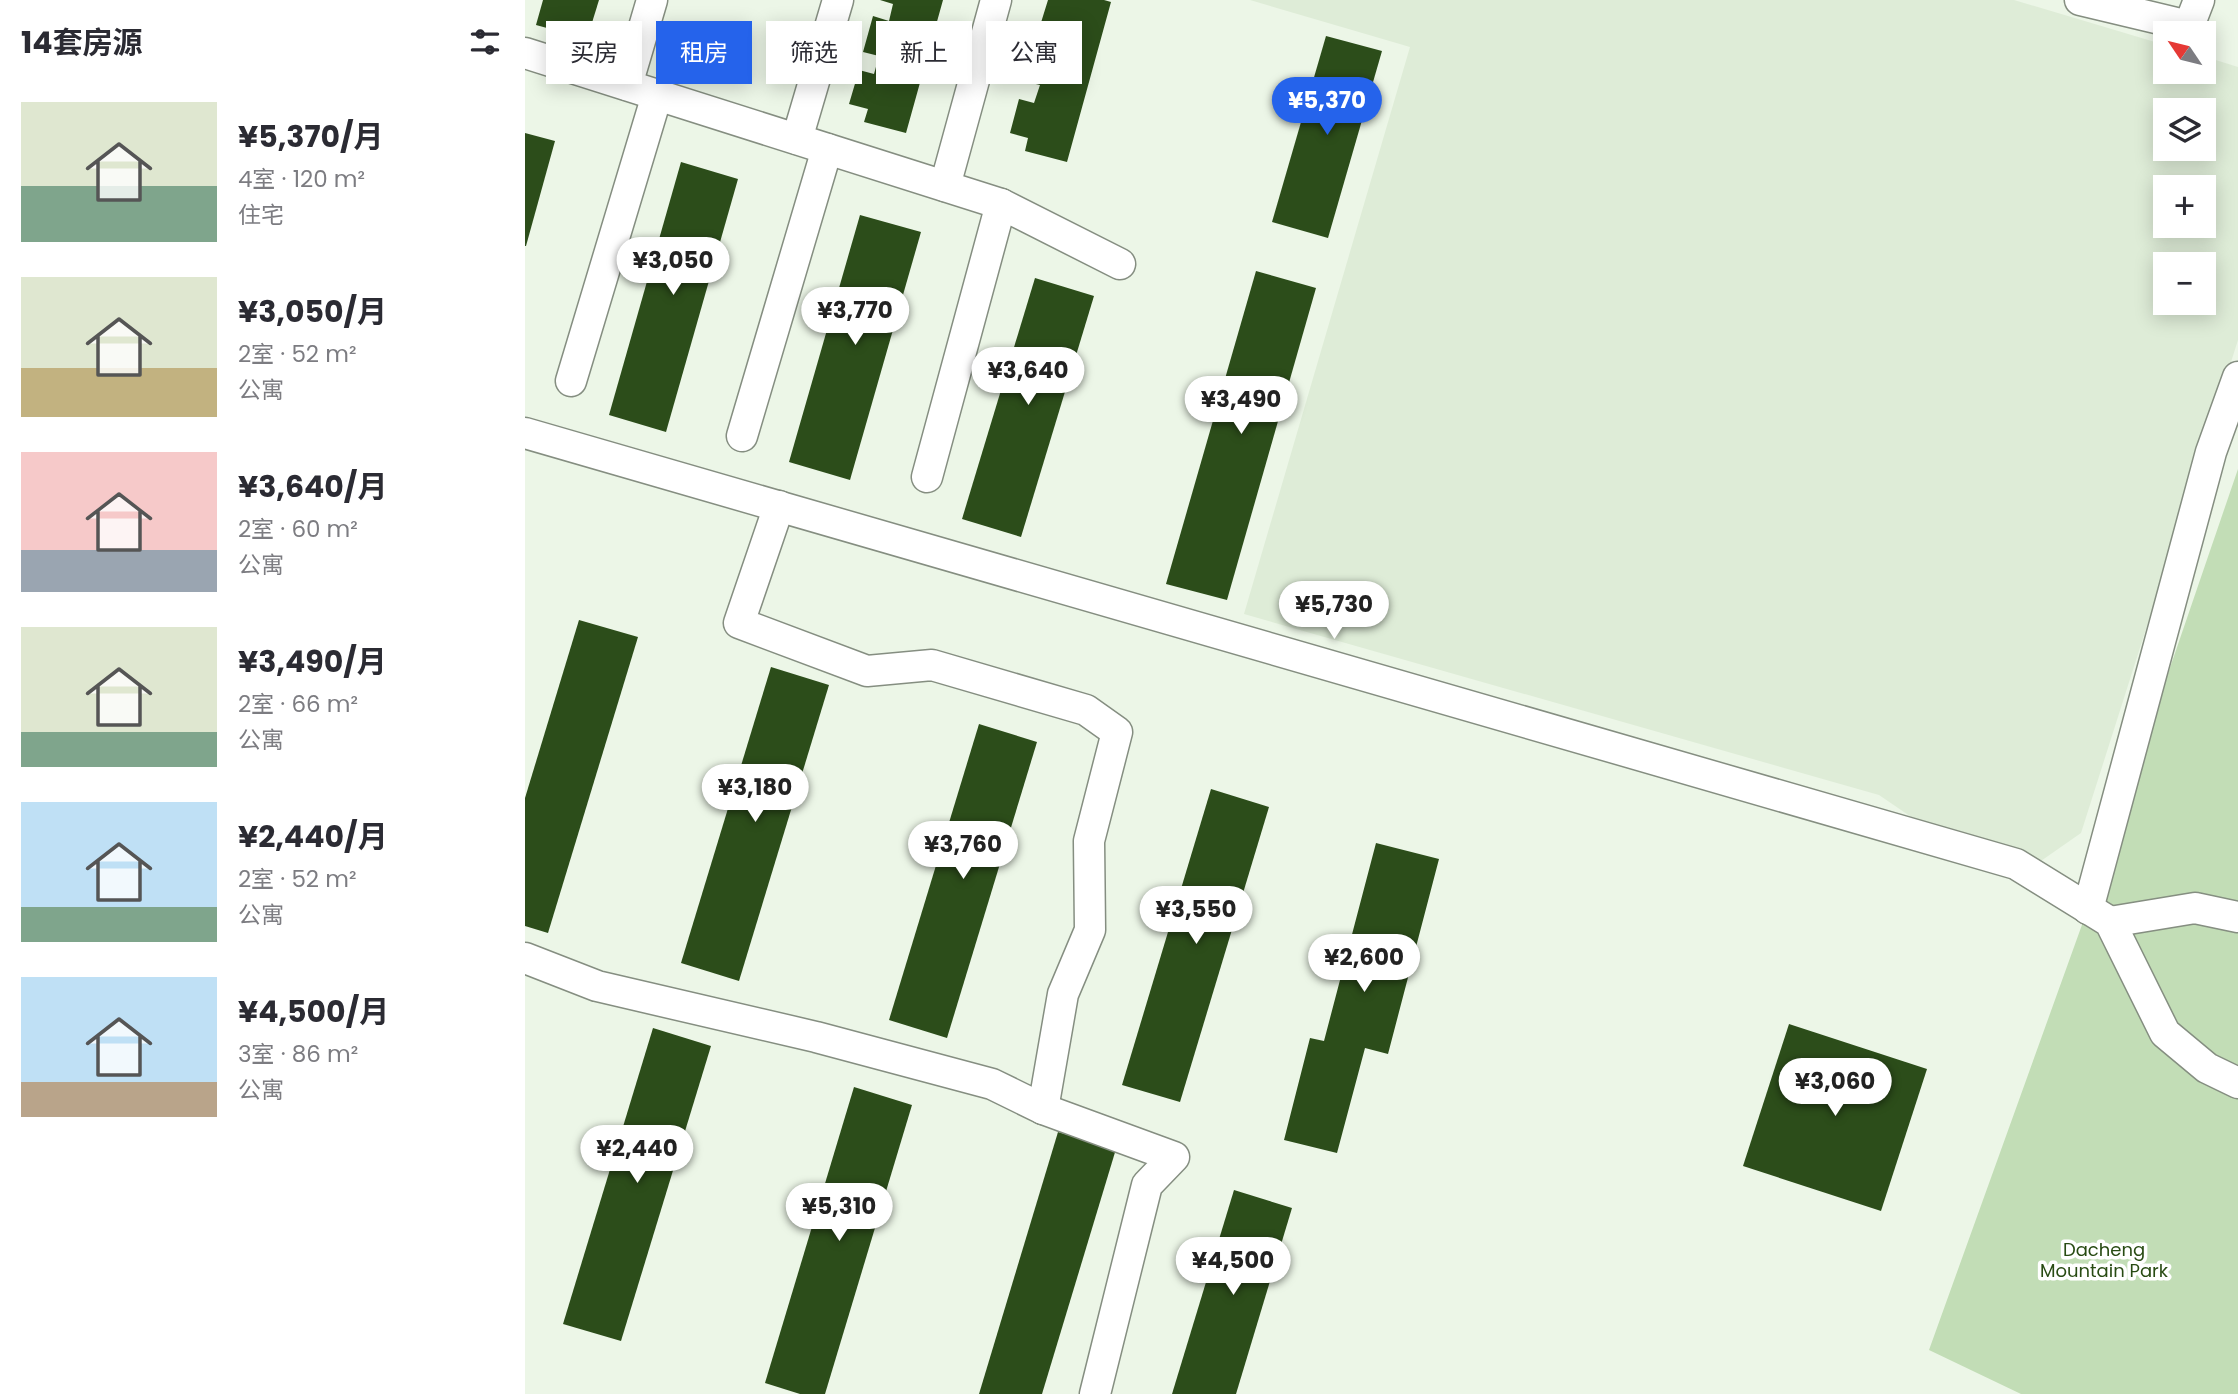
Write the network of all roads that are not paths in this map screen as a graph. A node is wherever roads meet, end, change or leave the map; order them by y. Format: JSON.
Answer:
{"nodes":[{"id":1,"x":652,"y":0,"type":"edge"},
{"id":2,"x":838,"y":0,"type":"edge"},
{"id":3,"x":996,"y":0,"type":"edge"},
{"id":4,"x":2080,"y":0,"type":"edge"},
{"id":5,"x":2199,"y":0,"type":"edge"},
{"id":6,"x":525,"y":53,"type":"edge"},
{"id":7,"x":627,"y":85,"type":"junction"},
{"id":8,"x":657,"y":95,"type":"junction"},
{"id":9,"x":797,"y":139,"type":"junction"},
{"id":10,"x":827,"y":149,"type":"junction"},
{"id":11,"x":945,"y":186,"type":"junction"},
{"id":12,"x":1001,"y":204,"type":"junction"},
{"id":13,"x":1120,"y":264,"type":"dead end"},
{"id":14,"x":2238,"y":377,"type":"edge"},
{"id":15,"x":571,"y":381,"type":"dead end"},
{"id":16,"x":525,"y":433,"type":"edge"},
{"id":17,"x":741,"y":436,"type":"dead end"},
{"id":18,"x":927,"y":477,"type":"dead end"},
{"id":19,"x":779,"y":506,"type":"junction"},
{"id":20,"x":2099,"y":915,"type":"junction"},
{"id":21,"x":2238,"y":916,"type":"edge"},
{"id":22,"x":525,"y":958,"type":"edge"},
{"id":23,"x":2238,"y":1083,"type":"edge"},
{"id":24,"x":1044,"y":1109,"type":"junction"},
{"id":25,"x":1095,"y":1394,"type":"edge"}],
"edges":[{"from":1,"to":7,"type":"street"},
{"from":2,"to":9,"type":"street"},
{"from":3,"to":11,"type":"street"},
{"from":4,"to":5,"type":"street"},
{"from":6,"to":7,"type":"street"},
{"from":7,"to":8,"type":"street"},
{"from":8,"to":9,"type":"street"},
{"from":8,"to":15,"type":"street"},
{"from":9,"to":10,"type":"street"},
{"from":10,"to":11,"type":"street"},
{"from":10,"to":17,"type":"street"},
{"from":11,"to":12,"type":"street"},
{"from":12,"to":13,"type":"street"},
{"from":12,"to":18,"type":"street"},
{"from":14,"to":20,"type":"street"},
{"from":16,"to":19,"type":"street"},
{"from":19,"to":20,"type":"street"},
{"from":19,"to":24,"type":"street"},
{"from":20,"to":21,"type":"street"},
{"from":20,"to":23,"type":"street"},
{"from":22,"to":24,"type":"street"},
{"from":24,"to":25,"type":"street"}]}
